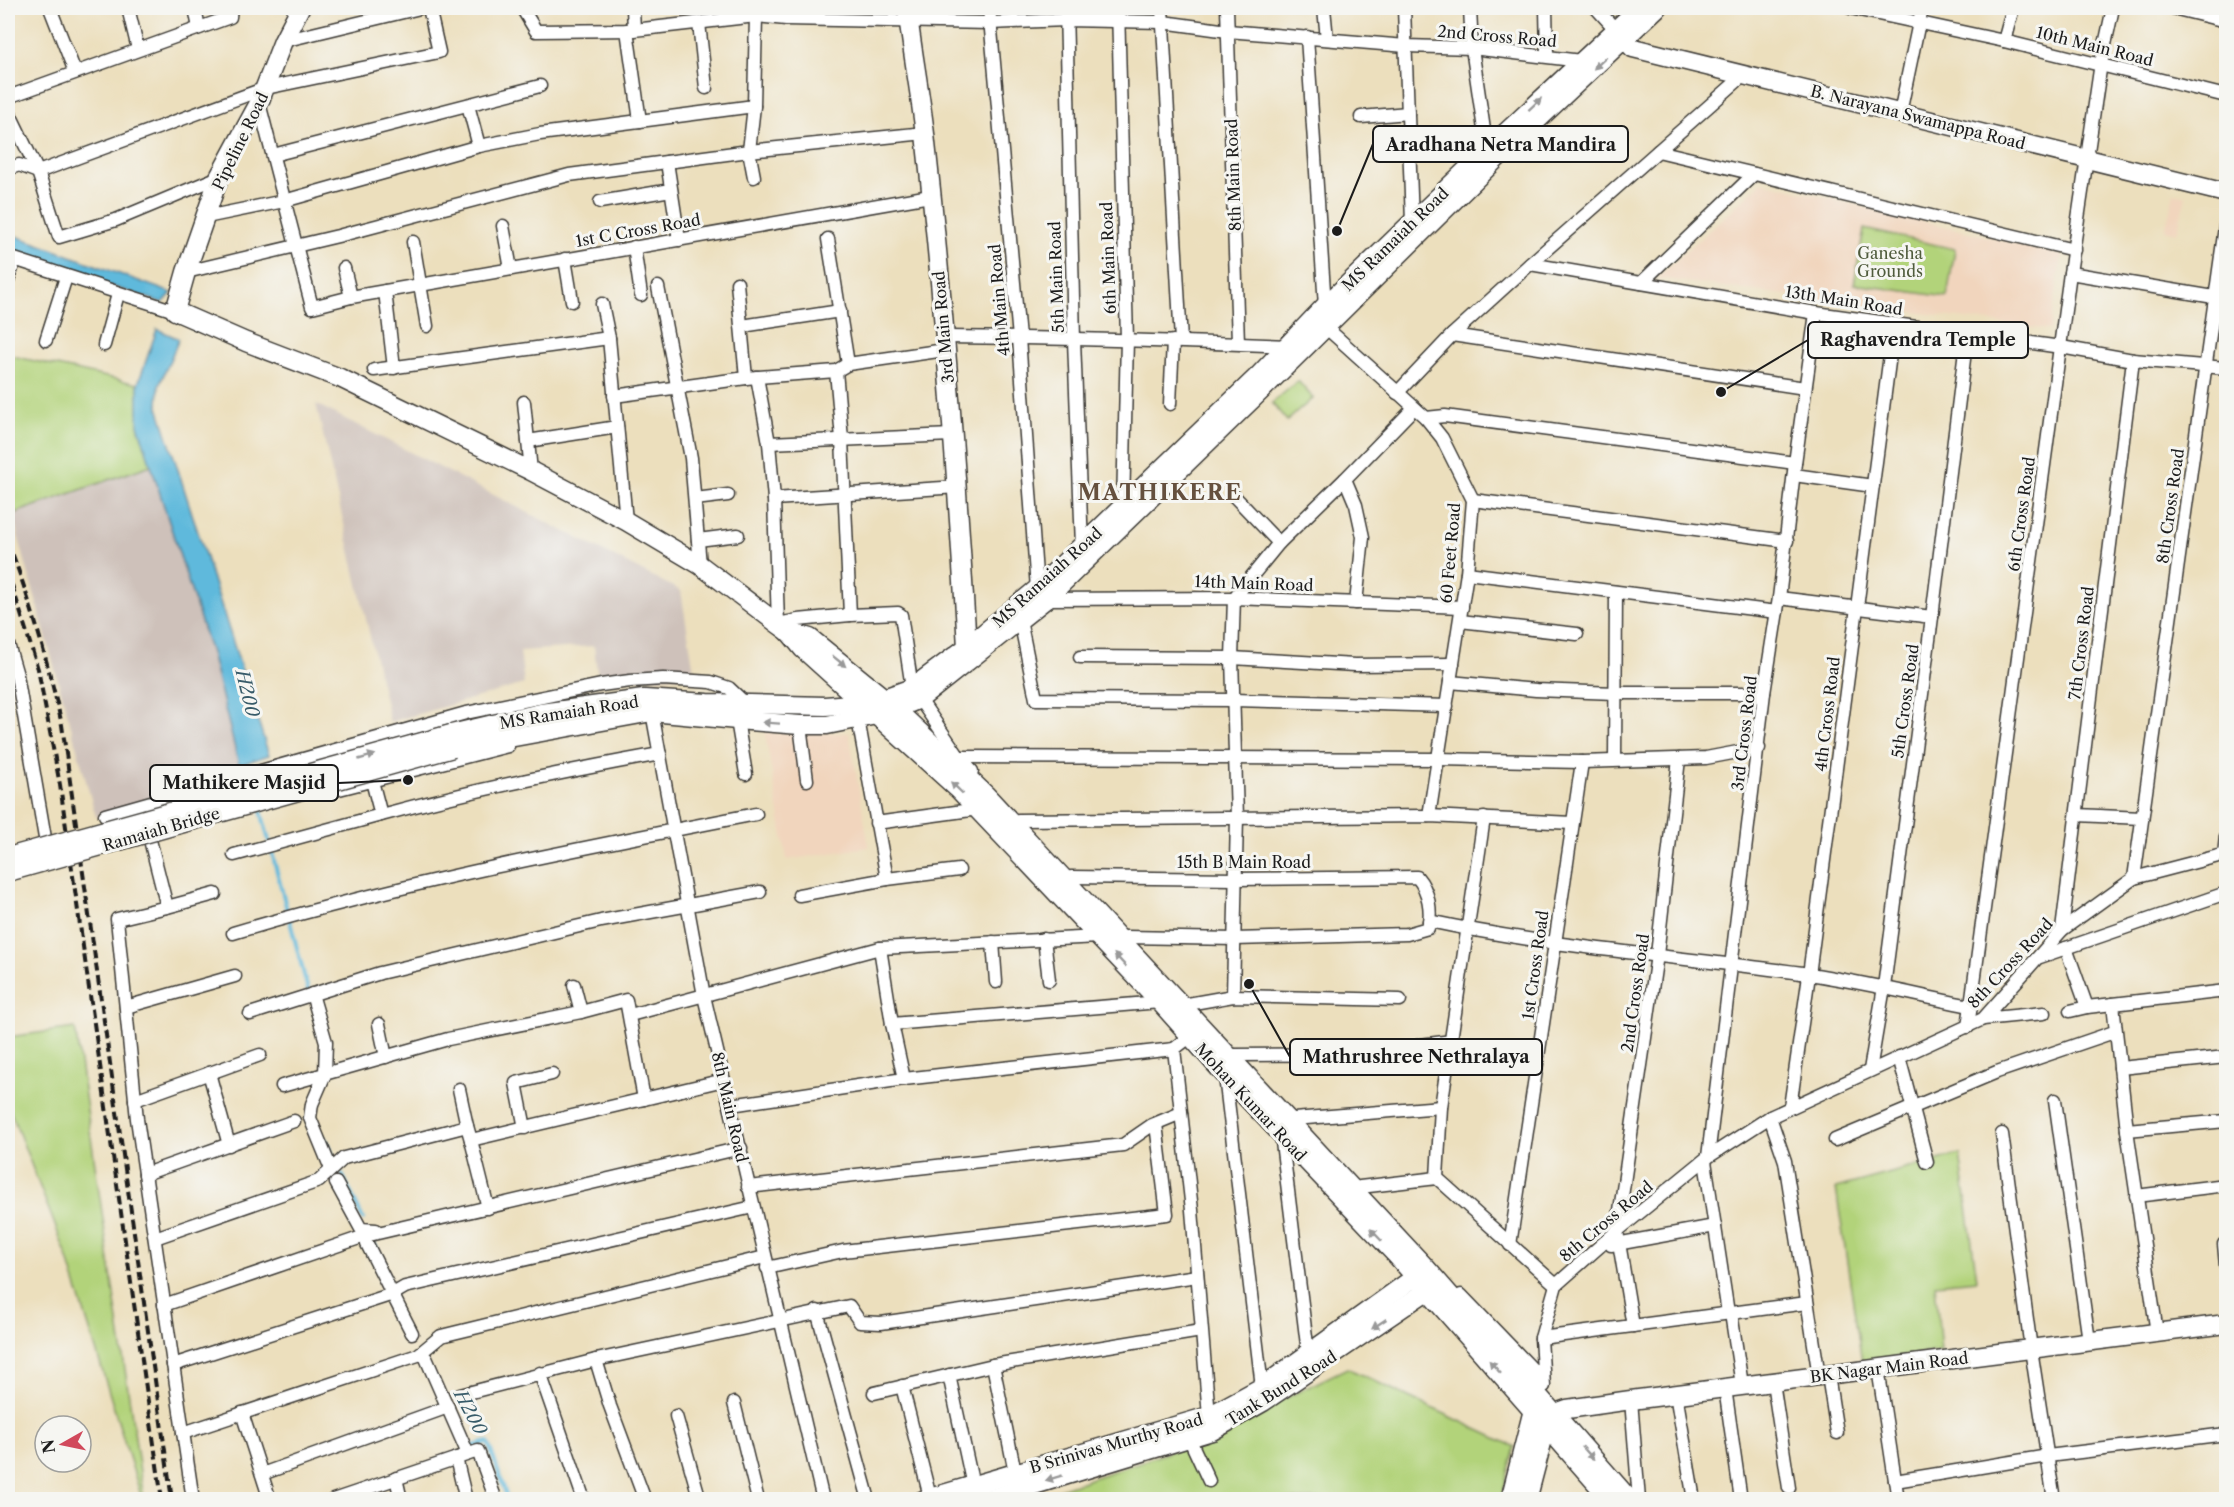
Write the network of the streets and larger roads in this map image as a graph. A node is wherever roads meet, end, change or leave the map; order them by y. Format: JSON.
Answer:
{"nodes":[{"id":1,"x":50,"y":8,"type":"edge"},
{"id":2,"x":128,"y":8,"type":"edge"},
{"id":3,"x":195,"y":8,"type":"edge"},
{"id":4,"x":231,"y":8,"type":"edge"},
{"id":5,"x":300,"y":8,"type":"edge"},
{"id":6,"x":420,"y":8,"type":"edge"},
{"id":7,"x":429,"y":8,"type":"edge"},
{"id":8,"x":522,"y":8,"type":"edge"},
{"id":9,"x":633,"y":8,"type":"edge"},
{"id":10,"x":989,"y":8,"type":"edge"},
{"id":11,"x":1118,"y":8,"type":"edge"},
{"id":12,"x":1162,"y":8,"type":"edge"},
{"id":13,"x":1227,"y":8,"type":"edge"},
{"id":14,"x":1324,"y":8,"type":"edge"},
{"id":15,"x":1404,"y":8,"type":"edge"},
{"id":16,"x":1470,"y":8,"type":"edge"},
{"id":17,"x":1546,"y":8,"type":"edge"},
{"id":18,"x":1596,"y":8,"type":"edge"},
{"id":19,"x":1639,"y":8,"type":"edge"},
{"id":20,"x":1657,"y":8,"type":"edge"},
{"id":21,"x":1850,"y":8,"type":"edge"},
{"id":22,"x":1922,"y":8,"type":"edge"},
{"id":23,"x":2013,"y":8,"type":"edge"},
{"id":24,"x":2113,"y":8,"type":"edge"},
{"id":25,"x":2173,"y":8,"type":"edge"},
{"id":26,"x":784,"y":13,"type":"edge"},
{"id":27,"x":908,"y":14,"type":"edge"},
{"id":28,"x":1066,"y":14,"type":"edge"},
{"id":29,"x":756,"y":16,"type":"junction"},
{"id":30,"x":1118,"y":21,"type":"junction"},
{"id":31,"x":2226,"y":21,"type":"edge"},
{"id":32,"x":1163,"y":22,"type":"junction"},
{"id":33,"x":1919,"y":22,"type":"junction"},
{"id":34,"x":699,"y":23,"type":"junction"},
{"id":35,"x":990,"y":23,"type":"junction"},
{"id":36,"x":199,"y":28,"type":"junction"},
{"id":37,"x":631,"y":30,"type":"junction"},
{"id":38,"x":1228,"y":31,"type":"junction"},
{"id":39,"x":1620,"y":35,"type":"junction"},
{"id":40,"x":1307,"y":37,"type":"junction"},
{"id":41,"x":1327,"y":39,"type":"junction"},
{"id":42,"x":283,"y":41,"type":"junction"},
{"id":43,"x":2004,"y":41,"type":"junction"},
{"id":44,"x":1406,"y":46,"type":"junction"},
{"id":45,"x":1472,"y":48,"type":"junction"},
{"id":46,"x":138,"y":49,"type":"junction"},
{"id":47,"x":1548,"y":56,"type":"junction"},
{"id":48,"x":1581,"y":61,"type":"junction"},
{"id":49,"x":2101,"y":63,"type":"junction"},
{"id":50,"x":75,"y":72,"type":"junction"},
{"id":51,"x":1744,"y":75,"type":"junction"},
{"id":52,"x":540,"y":86,"type":"dead end"},
{"id":53,"x":706,"y":88,"type":"dead end"},
{"id":54,"x":262,"y":95,"type":"junction"},
{"id":55,"x":2226,"y":96,"type":"edge"},
{"id":56,"x":8,"y":97,"type":"edge"},
{"id":57,"x":468,"y":105,"type":"junction"},
{"id":58,"x":754,"y":106,"type":"junction"},
{"id":59,"x":8,"y":110,"type":"edge"},
{"id":60,"x":1408,"y":113,"type":"junction"},
{"id":61,"x":1900,"y":113,"type":"junction"},
{"id":62,"x":1361,"y":117,"type":"dead end"},
{"id":63,"x":639,"y":121,"type":"junction"},
{"id":64,"x":925,"y":133,"type":"junction"},
{"id":65,"x":479,"y":146,"type":"junction"},
{"id":66,"x":1487,"y":150,"type":"junction"},
{"id":67,"x":749,"y":151,"type":"junction"},
{"id":68,"x":1658,"y":151,"type":"junction"},
{"id":69,"x":273,"y":156,"type":"junction"},
{"id":70,"x":2087,"y":159,"type":"junction"},
{"id":71,"x":667,"y":162,"type":"junction"},
{"id":72,"x":8,"y":169,"type":"edge"},
{"id":73,"x":38,"y":172,"type":"junction"},
{"id":74,"x":1754,"y":174,"type":"junction"},
{"id":75,"x":219,"y":177,"type":"junction"},
{"id":76,"x":754,"y":177,"type":"dead end"},
{"id":77,"x":671,"y":190,"type":"junction"},
{"id":78,"x":2226,"y":193,"type":"edge"},
{"id":79,"x":930,"y":196,"type":"junction"},
{"id":80,"x":284,"y":201,"type":"junction"},
{"id":81,"x":600,"y":202,"type":"dead end"},
{"id":82,"x":206,"y":217,"type":"junction"},
{"id":83,"x":2226,"y":220,"type":"edge"},
{"id":84,"x":1412,"y":222,"type":"junction"},
{"id":85,"x":503,"y":226,"type":"dead end"},
{"id":86,"x":828,"y":239,"type":"dead end"},
{"id":87,"x":679,"y":240,"type":"junction"},
{"id":88,"x":413,"y":242,"type":"dead end"},
{"id":89,"x":296,"y":246,"type":"junction"},
{"id":90,"x":634,"y":247,"type":"junction"},
{"id":91,"x":2073,"y":250,"type":"junction"},
{"id":92,"x":11,"y":259,"type":"edge"},
{"id":93,"x":565,"y":259,"type":"junction"},
{"id":94,"x":1530,"y":264,"type":"junction"},
{"id":95,"x":344,"y":268,"type":"dead end"},
{"id":96,"x":511,"y":269,"type":"junction"},
{"id":97,"x":186,"y":272,"type":"junction"},
{"id":98,"x":2070,"y":273,"type":"junction"},
{"id":99,"x":66,"y":277,"type":"junction"},
{"id":100,"x":8,"y":280,"type":"edge"},
{"id":101,"x":737,"y":283,"type":"dead end"},
{"id":102,"x":1641,"y":283,"type":"junction"},
{"id":103,"x":420,"y":285,"type":"junction"},
{"id":104,"x":658,"y":287,"type":"dead end"},
{"id":105,"x":385,"y":291,"type":"junction"},
{"id":106,"x":118,"y":294,"type":"junction"},
{"id":107,"x":641,"y":295,"type":"dead end"},
{"id":108,"x":351,"y":297,"type":"junction"},
{"id":109,"x":2221,"y":298,"type":"edge"},
{"id":110,"x":572,"y":301,"type":"dead end"},
{"id":111,"x":603,"y":304,"type":"dead end"},
{"id":112,"x":175,"y":311,"type":"junction"},
{"id":113,"x":840,"y":311,"type":"junction"},
{"id":114,"x":1816,"y":313,"type":"junction"},
{"id":115,"x":1322,"y":317,"type":"junction"},
{"id":116,"x":1894,"y":324,"type":"junction"},
{"id":117,"x":427,"y":326,"type":"dead end"},
{"id":118,"x":742,"y":326,"type":"junction"},
{"id":119,"x":1452,"y":335,"type":"junction"},
{"id":120,"x":1967,"y":335,"type":"junction"},
{"id":121,"x":609,"y":338,"type":"junction"},
{"id":122,"x":1019,"y":338,"type":"junction"},
{"id":123,"x":1126,"y":339,"type":"junction"},
{"id":124,"x":46,"y":340,"type":"dead end"},
{"id":125,"x":1074,"y":340,"type":"junction"},
{"id":126,"x":1177,"y":341,"type":"junction"},
{"id":127,"x":945,"y":344,"type":"junction"},
{"id":128,"x":1238,"y":344,"type":"junction"},
{"id":129,"x":104,"y":345,"type":"dead end"},
{"id":130,"x":1289,"y":346,"type":"junction"},
{"id":131,"x":2061,"y":346,"type":"junction"},
{"id":132,"x":2133,"y":360,"type":"junction"},
{"id":133,"x":848,"y":364,"type":"junction"},
{"id":134,"x":2207,"y":365,"type":"junction"},
{"id":135,"x":394,"y":368,"type":"junction"},
{"id":136,"x":2226,"y":368,"type":"edge"},
{"id":137,"x":374,"y":370,"type":"dead end"},
{"id":138,"x":836,"y":371,"type":"junction"},
{"id":139,"x":752,"y":377,"type":"junction"},
{"id":140,"x":678,"y":387,"type":"junction"},
{"id":141,"x":1805,"y":388,"type":"junction"},
{"id":142,"x":1397,"y":393,"type":"junction"},
{"id":143,"x":614,"y":396,"type":"junction"},
{"id":144,"x":524,"y":402,"type":"dead end"},
{"id":145,"x":1170,"y":404,"type":"dead end"},
{"id":146,"x":1414,"y":408,"type":"junction"},
{"id":147,"x":1426,"y":418,"type":"junction"},
{"id":148,"x":617,"y":427,"type":"junction"},
{"id":149,"x":952,"y":435,"type":"junction"},
{"id":150,"x":842,"y":439,"type":"junction"},
{"id":151,"x":528,"y":441,"type":"junction"},
{"id":152,"x":769,"y":444,"type":"junction"},
{"id":153,"x":1795,"y":469,"type":"junction"},
{"id":154,"x":531,"y":471,"type":"junction"},
{"id":155,"x":1345,"y":479,"type":"junction"},
{"id":156,"x":1873,"y":486,"type":"junction"},
{"id":157,"x":958,"y":487,"type":"junction"},
{"id":158,"x":728,"y":495,"type":"dead end"},
{"id":159,"x":846,"y":495,"type":"junction"},
{"id":160,"x":1233,"y":495,"type":"dead end"},
{"id":161,"x":694,"y":499,"type":"junction"},
{"id":162,"x":774,"y":499,"type":"junction"},
{"id":163,"x":1473,"y":500,"type":"junction"},
{"id":164,"x":1123,"y":507,"type":"junction"},
{"id":165,"x":626,"y":521,"type":"junction"},
{"id":166,"x":738,"y":536,"type":"dead end"},
{"id":167,"x":698,"y":540,"type":"junction"},
{"id":168,"x":1787,"y":541,"type":"junction"},
{"id":169,"x":1279,"y":543,"type":"junction"},
{"id":170,"x":1082,"y":546,"type":"junction"},
{"id":171,"x":700,"y":565,"type":"junction"},
{"id":172,"x":1467,"y":573,"type":"junction"},
{"id":173,"x":1616,"y":592,"type":"junction"},
{"id":174,"x":1041,"y":594,"type":"junction"},
{"id":175,"x":1233,"y":598,"type":"junction"},
{"id":176,"x":1779,"y":598,"type":"junction"},
{"id":177,"x":1356,"y":603,"type":"junction"},
{"id":178,"x":1462,"y":607,"type":"junction"},
{"id":179,"x":1857,"y":608,"type":"junction"},
{"id":180,"x":1777,"y":612,"type":"junction"},
{"id":181,"x":850,"y":615,"type":"junction"},
{"id":182,"x":1932,"y":617,"type":"junction"},
{"id":183,"x":1020,"y":620,"type":"junction"},
{"id":184,"x":1460,"y":621,"type":"junction"},
{"id":185,"x":784,"y":628,"type":"junction"},
{"id":186,"x":1577,"y":634,"type":"dead end"},
{"id":187,"x":8,"y":644,"type":"edge"},
{"id":188,"x":967,"y":647,"type":"junction"},
{"id":189,"x":1080,"y":657,"type":"dead end"},
{"id":190,"x":1232,"y":658,"type":"junction"},
{"id":191,"x":1453,"y":664,"type":"junction"},
{"id":192,"x":1450,"y":682,"type":"junction"},
{"id":193,"x":1615,"y":693,"type":"junction"},
{"id":194,"x":1764,"y":693,"type":"junction"},
{"id":195,"x":916,"y":694,"type":"junction"},
{"id":196,"x":1234,"y":700,"type":"junction"},
{"id":197,"x":746,"y":704,"type":"junction"},
{"id":198,"x":1447,"y":706,"type":"junction"},
{"id":199,"x":887,"y":708,"type":"junction"},
{"id":200,"x":857,"y":709,"type":"junction"},
{"id":201,"x":652,"y":712,"type":"junction"},
{"id":202,"x":737,"y":720,"type":"junction"},
{"id":203,"x":425,"y":724,"type":"junction"},
{"id":204,"x":800,"y":725,"type":"junction"},
{"id":205,"x":452,"y":741,"type":"junction"},
{"id":206,"x":1759,"y":748,"type":"junction"},
{"id":207,"x":660,"y":754,"type":"junction"},
{"id":208,"x":959,"y":757,"type":"junction"},
{"id":209,"x":1235,"y":758,"type":"junction"},
{"id":210,"x":1438,"y":759,"type":"junction"},
{"id":211,"x":1679,"y":759,"type":"junction"},
{"id":212,"x":1615,"y":760,"type":"junction"},
{"id":213,"x":1582,"y":762,"type":"junction"},
{"id":214,"x":436,"y":764,"type":"junction"},
{"id":215,"x":746,"y":774,"type":"dead end"},
{"id":216,"x":807,"y":780,"type":"dead end"},
{"id":217,"x":372,"y":781,"type":"junction"},
{"id":218,"x":184,"y":793,"type":"junction"},
{"id":219,"x":978,"y":809,"type":"junction"},
{"id":220,"x":756,"y":814,"type":"dead end"},
{"id":221,"x":105,"y":815,"type":"dead end"},
{"id":222,"x":381,"y":815,"type":"junction"},
{"id":223,"x":2077,"y":815,"type":"junction"},
{"id":224,"x":1429,"y":816,"type":"junction"},
{"id":225,"x":1237,"y":817,"type":"junction"},
{"id":226,"x":2142,"y":818,"type":"junction"},
{"id":227,"x":1484,"y":819,"type":"junction"},
{"id":228,"x":1018,"y":820,"type":"junction"},
{"id":229,"x":876,"y":823,"type":"junction"},
{"id":230,"x":1572,"y":823,"type":"junction"},
{"id":231,"x":193,"y":828,"type":"junction"},
{"id":232,"x":674,"y":830,"type":"junction"},
{"id":233,"x":2226,"y":836,"type":"edge"},
{"id":234,"x":45,"y":838,"type":"dead end"},
{"id":235,"x":150,"y":840,"type":"junction"},
{"id":236,"x":110,"y":850,"type":"dead end"},
{"id":237,"x":2225,"y":854,"type":"edge"},
{"id":238,"x":234,"y":855,"type":"dead end"},
{"id":239,"x":8,"y":857,"type":"edge"},
{"id":240,"x":63,"y":863,"type":"dead end"},
{"id":241,"x":958,"y":870,"type":"dead end"},
{"id":242,"x":8,"y":874,"type":"edge"},
{"id":243,"x":1071,"y":878,"type":"junction"},
{"id":244,"x":2134,"y":878,"type":"junction"},
{"id":245,"x":887,"y":879,"type":"junction"},
{"id":246,"x":1236,"y":879,"type":"junction"},
{"id":247,"x":760,"y":892,"type":"dead end"},
{"id":248,"x":2226,"y":893,"type":"edge"},
{"id":249,"x":215,"y":894,"type":"dead end"},
{"id":250,"x":799,"y":894,"type":"dead end"},
{"id":251,"x":687,"y":906,"type":"junction"},
{"id":252,"x":167,"y":907,"type":"junction"},
{"id":253,"x":1429,"y":921,"type":"junction"},
{"id":254,"x":1468,"y":929,"type":"junction"},
{"id":255,"x":2062,"y":930,"type":"junction"},
{"id":256,"x":233,"y":933,"type":"dead end"},
{"id":257,"x":1099,"y":937,"type":"junction"},
{"id":258,"x":1126,"y":937,"type":"junction"},
{"id":259,"x":1044,"y":939,"type":"junction"},
{"id":260,"x":1235,"y":939,"type":"junction"},
{"id":261,"x":993,"y":942,"type":"junction"},
{"id":262,"x":1555,"y":944,"type":"junction"},
{"id":263,"x":880,"y":948,"type":"junction"},
{"id":264,"x":2066,"y":948,"type":"junction"},
{"id":265,"x":1657,"y":955,"type":"junction"},
{"id":266,"x":2039,"y":957,"type":"junction"},
{"id":267,"x":1731,"y":966,"type":"junction"},
{"id":268,"x":1809,"y":975,"type":"junction"},
{"id":269,"x":235,"y":976,"type":"dead end"},
{"id":270,"x":1049,"y":980,"type":"dead end"},
{"id":271,"x":996,"y":982,"type":"dead end"},
{"id":272,"x":574,"y":985,"type":"dead end"},
{"id":273,"x":1884,"y":987,"type":"junction"},
{"id":274,"x":2226,"y":990,"type":"edge"},
{"id":275,"x":312,"y":994,"type":"junction"},
{"id":276,"x":704,"y":996,"type":"junction"},
{"id":277,"x":1233,"y":996,"type":"junction"},
{"id":278,"x":1400,"y":1000,"type":"dead end"},
{"id":279,"x":1160,"y":1002,"type":"junction"},
{"id":280,"x":2113,"y":1004,"type":"junction"},
{"id":281,"x":1970,"y":1006,"type":"junction"},
{"id":282,"x":126,"y":1007,"type":"junction"},
{"id":283,"x":2087,"y":1007,"type":"junction"},
{"id":284,"x":1181,"y":1009,"type":"junction"},
{"id":285,"x":2070,"y":1011,"type":"dead end"},
{"id":286,"x":581,"y":1012,"type":"junction"},
{"id":287,"x":2044,"y":1013,"type":"dead end"},
{"id":288,"x":250,"y":1014,"type":"dead end"},
{"id":289,"x":630,"y":1015,"type":"junction"},
{"id":290,"x":1983,"y":1019,"type":"junction"},
{"id":291,"x":379,"y":1024,"type":"dead end"},
{"id":292,"x":892,"y":1024,"type":"junction"},
{"id":293,"x":1968,"y":1027,"type":"junction"},
{"id":294,"x":1200,"y":1030,"type":"junction"},
{"id":295,"x":2115,"y":1032,"type":"junction"},
{"id":296,"x":1452,"y":1041,"type":"junction"},
{"id":297,"x":1174,"y":1049,"type":"junction"},
{"id":298,"x":260,"y":1055,"type":"dead end"},
{"id":299,"x":1235,"y":1055,"type":"junction"},
{"id":300,"x":386,"y":1057,"type":"junction"},
{"id":301,"x":1899,"y":1057,"type":"junction"},
{"id":302,"x":2226,"y":1057,"type":"edge"},
{"id":303,"x":2120,"y":1068,"type":"junction"},
{"id":304,"x":1869,"y":1070,"type":"junction"},
{"id":305,"x":209,"y":1073,"type":"junction"},
{"id":306,"x":325,"y":1074,"type":"junction"},
{"id":307,"x":552,"y":1074,"type":"dead end"},
{"id":308,"x":1225,"y":1075,"type":"junction"},
{"id":309,"x":904,"y":1079,"type":"junction"},
{"id":310,"x":724,"y":1080,"type":"junction"},
{"id":311,"x":282,"y":1086,"type":"dead end"},
{"id":312,"x":459,"y":1089,"type":"dead end"},
{"id":313,"x":644,"y":1099,"type":"junction"},
{"id":314,"x":135,"y":1100,"type":"junction"},
{"id":315,"x":2055,"y":1100,"type":"dead end"},
{"id":316,"x":730,"y":1105,"type":"junction"},
{"id":317,"x":1441,"y":1107,"type":"junction"},
{"id":318,"x":1790,"y":1107,"type":"junction"},
{"id":319,"x":1913,"y":1108,"type":"junction"},
{"id":320,"x":1181,"y":1113,"type":"junction"},
{"id":321,"x":1770,"y":1117,"type":"junction"},
{"id":322,"x":1294,"y":1119,"type":"junction"},
{"id":323,"x":294,"y":1121,"type":"dead end"},
{"id":324,"x":2226,"y":1122,"type":"edge"},
{"id":325,"x":1156,"y":1124,"type":"junction"},
{"id":326,"x":467,"y":1126,"type":"junction"},
{"id":327,"x":525,"y":1128,"type":"junction"},
{"id":328,"x":2127,"y":1130,"type":"junction"},
{"id":329,"x":1280,"y":1134,"type":"junction"},
{"id":330,"x":2001,"y":1134,"type":"dead end"},
{"id":331,"x":471,"y":1140,"type":"junction"},
{"id":332,"x":1835,"y":1140,"type":"dead end"},
{"id":333,"x":229,"y":1145,"type":"junction"},
{"id":334,"x":741,"y":1148,"type":"junction"},
{"id":335,"x":1706,"y":1159,"type":"junction"},
{"id":336,"x":1927,"y":1162,"type":"dead end"},
{"id":337,"x":331,"y":1169,"type":"junction"},
{"id":338,"x":145,"y":1174,"type":"junction"},
{"id":339,"x":1437,"y":1178,"type":"junction"},
{"id":340,"x":336,"y":1183,"type":"dead end"},
{"id":341,"x":2226,"y":1185,"type":"edge"},
{"id":342,"x":748,"y":1187,"type":"junction"},
{"id":343,"x":1360,"y":1187,"type":"junction"},
{"id":344,"x":2136,"y":1196,"type":"junction"},
{"id":345,"x":753,"y":1207,"type":"junction"},
{"id":346,"x":488,"y":1208,"type":"junction"},
{"id":347,"x":1714,"y":1226,"type":"junction"},
{"id":348,"x":378,"y":1233,"type":"junction"},
{"id":349,"x":155,"y":1238,"type":"junction"},
{"id":350,"x":1618,"y":1238,"type":"junction"},
{"id":351,"x":367,"y":1244,"type":"dead end"},
{"id":352,"x":2223,"y":1244,"type":"dead end"},
{"id":353,"x":1510,"y":1245,"type":"junction"},
{"id":354,"x":1397,"y":1256,"type":"junction"},
{"id":355,"x":766,"y":1263,"type":"junction"},
{"id":356,"x":2226,"y":1266,"type":"edge"},
{"id":357,"x":1197,"y":1276,"type":"junction"},
{"id":358,"x":1431,"y":1277,"type":"junction"},
{"id":359,"x":1556,"y":1286,"type":"junction"},
{"id":360,"x":393,"y":1294,"type":"junction"},
{"id":361,"x":1393,"y":1294,"type":"junction"},
{"id":362,"x":1807,"y":1303,"type":"junction"},
{"id":363,"x":164,"y":1305,"type":"junction"},
{"id":364,"x":817,"y":1311,"type":"junction"},
{"id":365,"x":1730,"y":1313,"type":"junction"},
{"id":366,"x":780,"y":1319,"type":"junction"},
{"id":367,"x":2226,"y":1324,"type":"edge"},
{"id":368,"x":1633,"y":1326,"type":"junction"},
{"id":369,"x":1201,"y":1331,"type":"junction"},
{"id":370,"x":412,"y":1333,"type":"dead end"},
{"id":371,"x":2157,"y":1333,"type":"junction"},
{"id":372,"x":1541,"y":1338,"type":"junction"},
{"id":373,"x":2089,"y":1341,"type":"junction"},
{"id":374,"x":2031,"y":1349,"type":"junction"},
{"id":375,"x":1308,"y":1353,"type":"junction"},
{"id":376,"x":426,"y":1358,"type":"dead end"},
{"id":377,"x":596,"y":1360,"type":"junction"},
{"id":378,"x":173,"y":1365,"type":"junction"},
{"id":379,"x":993,"y":1365,"type":"junction"},
{"id":380,"x":1878,"y":1368,"type":"junction"},
{"id":381,"x":540,"y":1373,"type":"junction"},
{"id":382,"x":949,"y":1375,"type":"junction"},
{"id":383,"x":1823,"y":1375,"type":"junction"},
{"id":384,"x":1773,"y":1382,"type":"junction"},
{"id":385,"x":902,"y":1386,"type":"junction"},
{"id":386,"x":1733,"y":1386,"type":"junction"},
{"id":387,"x":1262,"y":1387,"type":"junction"},
{"id":388,"x":874,"y":1393,"type":"dead end"},
{"id":389,"x":1676,"y":1394,"type":"junction"},
{"id":390,"x":460,"y":1395,"type":"dead end"},
{"id":391,"x":1631,"y":1400,"type":"junction"},
{"id":392,"x":734,"y":1403,"type":"dead end"},
{"id":393,"x":1544,"y":1403,"type":"junction"},
{"id":394,"x":448,"y":1407,"type":"junction"},
{"id":395,"x":242,"y":1413,"type":"junction"},
{"id":396,"x":676,"y":1416,"type":"dead end"},
{"id":397,"x":1209,"y":1416,"type":"junction"},
{"id":398,"x":183,"y":1433,"type":"junction"},
{"id":399,"x":1837,"y":1433,"type":"dead end"},
{"id":400,"x":2226,"y":1434,"type":"edge"},
{"id":401,"x":1189,"y":1438,"type":"junction"},
{"id":402,"x":462,"y":1456,"type":"junction"},
{"id":403,"x":2048,"y":1456,"type":"junction"},
{"id":404,"x":1015,"y":1472,"type":"junction"},
{"id":405,"x":262,"y":1473,"type":"junction"},
{"id":406,"x":396,"y":1478,"type":"junction"},
{"id":407,"x":1209,"y":1481,"type":"dead end"},
{"id":408,"x":1895,"y":1481,"type":"junction"},
{"id":409,"x":973,"y":1486,"type":"junction"},
{"id":410,"x":1789,"y":1488,"type":"dead end"},
{"id":411,"x":927,"y":1498,"type":"edge"},
{"id":412,"x":193,"y":1500,"type":"edge"},
{"id":413,"x":270,"y":1500,"type":"edge"},
{"id":414,"x":333,"y":1500,"type":"edge"},
{"id":415,"x":401,"y":1500,"type":"edge"},
{"id":416,"x":466,"y":1500,"type":"edge"},
{"id":417,"x":496,"y":1500,"type":"edge"},
{"id":418,"x":584,"y":1500,"type":"edge"},
{"id":419,"x":645,"y":1500,"type":"edge"},
{"id":420,"x":700,"y":1500,"type":"edge"},
{"id":421,"x":758,"y":1500,"type":"edge"},
{"id":422,"x":823,"y":1500,"type":"edge"},
{"id":423,"x":869,"y":1500,"type":"edge"},
{"id":424,"x":985,"y":1500,"type":"edge"},
{"id":425,"x":1510,"y":1500,"type":"edge"},
{"id":426,"x":1527,"y":1500,"type":"edge"},
{"id":427,"x":1611,"y":1500,"type":"edge"},
{"id":428,"x":1630,"y":1500,"type":"edge"},
{"id":429,"x":1639,"y":1500,"type":"edge"},
{"id":430,"x":1694,"y":1500,"type":"edge"},
{"id":431,"x":1741,"y":1500,"type":"edge"},
{"id":432,"x":1898,"y":1500,"type":"edge"},
{"id":433,"x":2054,"y":1500,"type":"edge"}],
"edges":[{"from":1,"to":50,"type":"street"},
{"from":2,"to":46,"type":"street"},
{"from":3,"to":36,"type":"street"},
{"from":4,"to":36,"type":"street"},
{"from":5,"to":42,"type":"street","name":"Pipeline Road"},
{"from":6,"to":42,"type":"street"},
{"from":7,"to":54,"type":"street"},
{"from":8,"to":37,"type":"street","name":"2nd Cross Road"},
{"from":9,"to":37,"type":"street"},
{"from":10,"to":35,"type":"street","name":"4th Main Road"},
{"from":11,"to":30,"type":"street","name":"6th Main Road"},
{"from":12,"to":32,"type":"street"},
{"from":13,"to":38,"type":"street","name":"8th Main Road"},
{"from":14,"to":41,"type":"street"},
{"from":15,"to":44,"type":"street"},
{"from":16,"to":45,"type":"street"},
{"from":17,"to":47,"type":"street"},
{"from":18,"to":39,"type":"street"},
{"from":19,"to":39,"type":"street","name":"MS Ramaiah Road"},
{"from":20,"to":39,"type":"street","name":"MS Ramaiah Road"},
{"from":21,"to":33,"type":"street","name":"10th Main Road"},
{"from":22,"to":33,"type":"street"},
{"from":23,"to":43,"type":"street"},
{"from":24,"to":49,"type":"street","name":"6th Cross Road"},
{"from":25,"to":31,"type":"street"},
{"from":26,"to":27,"type":"street","name":"2nd Cross Road"},
{"from":26,"to":29,"type":"street","name":"2nd Cross Road"},
{"from":27,"to":35,"type":"street","name":"2nd Cross Road"},
{"from":27,"to":64,"type":"street","name":"3rd Main Road"},
{"from":28,"to":30,"type":"street","name":"2nd Cross Road"},
{"from":28,"to":35,"type":"street","name":"2nd Cross Road"},
{"from":28,"to":125,"type":"street","name":"5th Main Road"},
{"from":29,"to":34,"type":"street","name":"2nd Cross Road"},
{"from":29,"to":58,"type":"street"},
{"from":30,"to":32,"type":"street","name":"2nd Cross Road"},
{"from":30,"to":123,"type":"street","name":"6th Main Road"},
{"from":32,"to":38,"type":"street","name":"2nd Cross Road"},
{"from":32,"to":126,"type":"street"},
{"from":33,"to":43,"type":"street","name":"10th Main Road"},
{"from":33,"to":61,"type":"street"},
{"from":34,"to":37,"type":"street","name":"2nd Cross Road"},
{"from":34,"to":53,"type":"street"},
{"from":35,"to":122,"type":"street","name":"4th Main Road"},
{"from":36,"to":46,"type":"street"},
{"from":37,"to":63,"type":"street"},
{"from":38,"to":40,"type":"street","name":"2nd Cross Road"},
{"from":38,"to":128,"type":"street","name":"8th Main Road"},
{"from":39,"to":48,"type":"street","name":"MS Ramaiah Road"},
{"from":39,"to":51,"type":"street","name":"B. Narayana Swamappa Road"},
{"from":39,"to":115,"type":"street","name":"MS Ramaiah Road","one_way":true},
{"from":40,"to":41,"type":"street","name":"2nd Cross Road"},
{"from":40,"to":115,"type":"street"},
{"from":41,"to":44,"type":"street","name":"2nd Cross Road"},
{"from":42,"to":54,"type":"street","name":"Pipeline Road"},
{"from":43,"to":49,"type":"street","name":"10th Main Road"},
{"from":44,"to":45,"type":"street","name":"2nd Cross Road"},
{"from":44,"to":60,"type":"street"},
{"from":45,"to":47,"type":"street","name":"2nd Cross Road"},
{"from":45,"to":66,"type":"street"},
{"from":46,"to":50,"type":"street"},
{"from":47,"to":48,"type":"street","name":"2nd Cross Road"},
{"from":66,"to":48,"type":"street","name":"MS Ramaiah Road","one_way":true},
{"from":49,"to":55,"type":"street","name":"10th Main Road"},
{"from":49,"to":70,"type":"street","name":"6th Cross Road"},
{"from":50,"to":56,"type":"street"},
{"from":51,"to":61,"type":"street","name":"B. Narayana Swamappa Road"},
{"from":51,"to":68,"type":"street"},
{"from":52,"to":57,"type":"street"},
{"from":54,"to":69,"type":"street"},
{"from":54,"to":73,"type":"street"},
{"from":54,"to":75,"type":"street","name":"Pipeline Road"},
{"from":57,"to":65,"type":"street"},
{"from":57,"to":69,"type":"street"},
{"from":58,"to":63,"type":"street"},
{"from":58,"to":67,"type":"street"},
{"from":59,"to":73,"type":"street"},
{"from":60,"to":62,"type":"street"},
{"from":60,"to":84,"type":"street"},
{"from":61,"to":70,"type":"street","name":"B. Narayana Swamappa Road"},
{"from":63,"to":65,"type":"street"},
{"from":64,"to":67,"type":"street"},
{"from":64,"to":79,"type":"street","name":"3rd Main Road"},
{"from":65,"to":80,"type":"street"},
{"from":66,"to":84,"type":"street","name":"MS Ramaiah Road"},
{"from":67,"to":71,"type":"street"},
{"from":67,"to":76,"type":"street"},
{"from":68,"to":74,"type":"street"},
{"from":68,"to":94,"type":"street"},
{"from":69,"to":80,"type":"street"},
{"from":70,"to":78,"type":"street","name":"B. Narayana Swamappa Road"},
{"from":70,"to":91,"type":"street","name":"6th Cross Road"},
{"from":71,"to":77,"type":"street"},
{"from":71,"to":89,"type":"street"},
{"from":72,"to":73,"type":"street"},
{"from":73,"to":75,"type":"street"},
{"from":74,"to":91,"type":"street"},
{"from":74,"to":102,"type":"street"},
{"from":75,"to":82,"type":"street","name":"Pipeline Road"},
{"from":77,"to":81,"type":"street"},
{"from":77,"to":87,"type":"street"},
{"from":79,"to":87,"type":"street","name":"1st C Cross Road"},
{"from":79,"to":127,"type":"street","name":"3rd Main Road"},
{"from":80,"to":82,"type":"street"},
{"from":80,"to":89,"type":"street"},
{"from":82,"to":97,"type":"street","name":"Pipeline Road"},
{"from":83,"to":109,"type":"street","name":"8th Cross Road"},
{"from":84,"to":115,"type":"street","name":"MS Ramaiah Road"},
{"from":85,"to":96,"type":"street"},
{"from":86,"to":113,"type":"street"},
{"from":87,"to":90,"type":"street","name":"1st C Cross Road"},
{"from":88,"to":103,"type":"street"},
{"from":89,"to":97,"type":"street"},
{"from":89,"to":108,"type":"street","name":"1st C Cross Road"},
{"from":90,"to":93,"type":"street","name":"1st C Cross Road"},
{"from":90,"to":107,"type":"street"},
{"from":91,"to":98,"type":"street","name":"6th Cross Road"},
{"from":92,"to":99,"type":"street"},
{"from":92,"to":100,"type":"street"},
{"from":93,"to":96,"type":"street","name":"1st C Cross Road"},
{"from":93,"to":110,"type":"street"},
{"from":94,"to":102,"type":"street","name":"13th Main Road"},
{"from":94,"to":119,"type":"street"},
{"from":95,"to":108,"type":"street"},
{"from":96,"to":103,"type":"street","name":"1st C Cross Road"},
{"from":97,"to":112,"type":"street","name":"Pipeline Road"},
{"from":98,"to":109,"type":"street"},
{"from":98,"to":131,"type":"street","name":"6th Cross Road"},
{"from":99,"to":106,"type":"street"},
{"from":99,"to":124,"type":"street"},
{"from":101,"to":118,"type":"street"},
{"from":102,"to":114,"type":"street","name":"13th Main Road"},
{"from":103,"to":105,"type":"street","name":"1st C Cross Road"},
{"from":103,"to":117,"type":"street"},
{"from":104,"to":140,"type":"street"},
{"from":105,"to":108,"type":"street","name":"1st C Cross Road"},
{"from":105,"to":135,"type":"street"},
{"from":106,"to":112,"type":"street"},
{"from":106,"to":129,"type":"street"},
{"from":109,"to":134,"type":"street","name":"8th Cross Road"},
{"from":111,"to":121,"type":"street"},
{"from":112,"to":154,"type":"street"},
{"from":113,"to":118,"type":"street"},
{"from":113,"to":133,"type":"street"},
{"from":114,"to":116,"type":"street","name":"13th Main Road"},
{"from":114,"to":141,"type":"street","name":"3rd Cross Road"},
{"from":115,"to":130,"type":"street","name":"MS Ramaiah Road"},
{"from":115,"to":142,"type":"street","name":"60 Feet Road"},
{"from":115,"to":174,"type":"street","name":"MS Ramaiah Road"},
{"from":116,"to":120,"type":"street","name":"13th Main Road"},
{"from":116,"to":156,"type":"street","name":"4th Cross Road"},
{"from":118,"to":139,"type":"street"},
{"from":119,"to":141,"type":"street"},
{"from":119,"to":142,"type":"street"},
{"from":120,"to":131,"type":"street","name":"13th Main Road"},
{"from":120,"to":182,"type":"street","name":"5th Cross Road"},
{"from":121,"to":135,"type":"street"},
{"from":121,"to":143,"type":"street"},
{"from":122,"to":125,"type":"street"},
{"from":122,"to":127,"type":"street"},
{"from":122,"to":174,"type":"street","name":"4th Main Road"},
{"from":123,"to":125,"type":"street"},
{"from":123,"to":126,"type":"street"},
{"from":123,"to":164,"type":"street","name":"6th Main Road"},
{"from":125,"to":170,"type":"street","name":"5th Main Road"},
{"from":126,"to":128,"type":"street"},
{"from":126,"to":145,"type":"street"},
{"from":127,"to":133,"type":"street"},
{"from":127,"to":149,"type":"street","name":"3rd Main Road"},
{"from":128,"to":130,"type":"street"},
{"from":130,"to":164,"type":"street","name":"MS Ramaiah Road"},
{"from":131,"to":132,"type":"street","name":"13th Main Road"},
{"from":131,"to":281,"type":"street","name":"6th Cross Road"},
{"from":132,"to":134,"type":"street","name":"13th Main Road"},
{"from":132,"to":223,"type":"street","name":"7th Cross Road"},
{"from":133,"to":138,"type":"street"},
{"from":134,"to":136,"type":"street","name":"13th Main Road"},
{"from":134,"to":226,"type":"street","name":"8th Cross Road"},
{"from":135,"to":137,"type":"street"},
{"from":138,"to":139,"type":"street"},
{"from":138,"to":150,"type":"street"},
{"from":139,"to":140,"type":"street"},
{"from":139,"to":152,"type":"street"},
{"from":140,"to":143,"type":"street"},
{"from":140,"to":161,"type":"street"},
{"from":141,"to":153,"type":"street","name":"3rd Cross Road"},
{"from":142,"to":146,"type":"street","name":"60 Feet Road"},
{"from":143,"to":148,"type":"street"},
{"from":144,"to":151,"type":"street"},
{"from":146,"to":147,"type":"street","name":"60 Feet Road"},
{"from":146,"to":155,"type":"street"},
{"from":147,"to":153,"type":"street"},
{"from":147,"to":163,"type":"street","name":"60 Feet Road"},
{"from":148,"to":151,"type":"street"},
{"from":148,"to":165,"type":"street"},
{"from":149,"to":150,"type":"street"},
{"from":149,"to":157,"type":"street","name":"3rd Main Road"},
{"from":150,"to":152,"type":"street"},
{"from":150,"to":159,"type":"street"},
{"from":151,"to":154,"type":"street"},
{"from":152,"to":162,"type":"street"},
{"from":153,"to":156,"type":"street"},
{"from":153,"to":168,"type":"street","name":"3rd Cross Road"},
{"from":154,"to":165,"type":"street"},
{"from":155,"to":169,"type":"street"},
{"from":155,"to":177,"type":"street"},
{"from":156,"to":179,"type":"street","name":"4th Cross Road"},
{"from":157,"to":159,"type":"street"},
{"from":157,"to":188,"type":"street","name":"3rd Main Road"},
{"from":158,"to":161,"type":"street"},
{"from":159,"to":162,"type":"street"},
{"from":159,"to":181,"type":"street"},
{"from":160,"to":169,"type":"street"},
{"from":161,"to":167,"type":"street"},
{"from":162,"to":185,"type":"street"},
{"from":163,"to":168,"type":"street"},
{"from":163,"to":172,"type":"street","name":"60 Feet Road"},
{"from":164,"to":170,"type":"street","name":"MS Ramaiah Road"},
{"from":165,"to":171,"type":"street"},
{"from":166,"to":167,"type":"street"},
{"from":167,"to":171,"type":"street"},
{"from":168,"to":176,"type":"street","name":"3rd Cross Road"},
{"from":169,"to":175,"type":"street"},
{"from":170,"to":174,"type":"street","name":"MS Ramaiah Road"},
{"from":171,"to":185,"type":"street"},
{"from":172,"to":173,"type":"street"},
{"from":172,"to":178,"type":"street","name":"60 Feet Road"},
{"from":173,"to":180,"type":"street"},
{"from":173,"to":193,"type":"street"},
{"from":174,"to":175,"type":"street","name":"14th Main Road"},
{"from":174,"to":183,"type":"street","name":"MS Ramaiah Road"},
{"from":174,"to":188,"type":"street","name":"MS Ramaiah Road"},
{"from":175,"to":177,"type":"street","name":"14th Main Road"},
{"from":175,"to":190,"type":"street"},
{"from":176,"to":179,"type":"street"},
{"from":176,"to":180,"type":"street","name":"3rd Cross Road"},
{"from":177,"to":178,"type":"street","name":"14th Main Road"},
{"from":178,"to":184,"type":"street","name":"60 Feet Road"},
{"from":179,"to":182,"type":"street"},
{"from":179,"to":268,"type":"street","name":"4th Cross Road"},
{"from":180,"to":194,"type":"street","name":"3rd Cross Road"},
{"from":181,"to":185,"type":"street"},
{"from":181,"to":195,"type":"street"},
{"from":182,"to":273,"type":"street","name":"5th Cross Road"},
{"from":183,"to":195,"type":"street","name":"MS Ramaiah Road"},
{"from":183,"to":196,"type":"street"},
{"from":184,"to":186,"type":"street"},
{"from":184,"to":191,"type":"street","name":"60 Feet Road"},
{"from":185,"to":199,"type":"street","one_way":true},
{"from":185,"to":200,"type":"street"},
{"from":187,"to":234,"type":"street"},
{"from":188,"to":195,"type":"street","name":"MS Ramaiah Road"},
{"from":189,"to":190,"type":"street"},
{"from":190,"to":191,"type":"street"},
{"from":190,"to":196,"type":"street"},
{"from":191,"to":192,"type":"street","name":"60 Feet Road"},
{"from":192,"to":193,"type":"street"},
{"from":192,"to":198,"type":"street","name":"60 Feet Road"},
{"from":193,"to":194,"type":"street"},
{"from":193,"to":212,"type":"street"},
{"from":194,"to":206,"type":"street","name":"3rd Cross Road"},
{"from":195,"to":199,"type":"street","name":"MS Ramaiah Road"},
{"from":195,"to":208,"type":"street"},
{"from":196,"to":198,"type":"street"},
{"from":196,"to":209,"type":"street"},
{"from":197,"to":200,"type":"street","name":"MS Ramaiah Road"},
{"from":197,"to":203,"type":"street"},
{"from":197,"to":205,"type":"street","name":"MS Ramaiah Road"},
{"from":198,"to":210,"type":"street","name":"60 Feet Road"},
{"from":199,"to":200,"type":"street","name":"MS Ramaiah Road"},
{"from":219,"to":199,"type":"street","name":"Mohan Kumar Road","one_way":true},
{"from":199,"to":284,"type":"street"},
{"from":200,"to":204,"type":"street","name":"MS Ramaiah Road"},
{"from":200,"to":229,"type":"street"},
{"from":201,"to":202,"type":"street","name":"MS Ramaiah Road"},
{"from":201,"to":205,"type":"street","name":"MS Ramaiah Road"},
{"from":201,"to":207,"type":"street","name":"8th Main Road"},
{"from":201,"to":214,"type":"street","name":"MS Ramaiah Road"},
{"from":204,"to":202,"type":"street","name":"MS Ramaiah Road","one_way":true},
{"from":202,"to":215,"type":"street"},
{"from":203,"to":214,"type":"street"},
{"from":203,"to":218,"type":"street"},
{"from":204,"to":216,"type":"street"},
{"from":239,"to":205,"type":"street","name":"Ramaiah Bridge","one_way":true,"bridge":true},
{"from":205,"to":242,"type":"street","name":"Ramaiah Bridge","bridge":true},
{"from":206,"to":211,"type":"street"},
{"from":206,"to":267,"type":"street","name":"3rd Cross Road"},
{"from":207,"to":222,"type":"street"},
{"from":207,"to":232,"type":"street","name":"8th Main Road"},
{"from":208,"to":209,"type":"street"},
{"from":208,"to":228,"type":"street"},
{"from":209,"to":210,"type":"street"},
{"from":209,"to":225,"type":"street"},
{"from":210,"to":213,"type":"street"},
{"from":210,"to":224,"type":"street","name":"60 Feet Road"},
{"from":211,"to":212,"type":"street"},
{"from":211,"to":265,"type":"street","name":"2nd Cross Road"},
{"from":212,"to":213,"type":"street"},
{"from":213,"to":230,"type":"street","name":"1st Cross Road"},
{"from":214,"to":217,"type":"street","name":"MS Ramaiah Road"},
{"from":217,"to":222,"type":"street"},
{"from":217,"to":231,"type":"street","name":"MS Ramaiah Road"},
{"from":218,"to":221,"type":"street"},
{"from":218,"to":231,"type":"street"},
{"from":219,"to":229,"type":"street"},
{"from":219,"to":257,"type":"street","name":"Mohan Kumar Road"},
{"from":220,"to":232,"type":"street"},
{"from":222,"to":238,"type":"street"},
{"from":223,"to":226,"type":"street"},
{"from":223,"to":255,"type":"street","name":"7th Cross Road"},
{"from":224,"to":225,"type":"street"},
{"from":224,"to":227,"type":"street"},
{"from":225,"to":228,"type":"street"},
{"from":225,"to":246,"type":"street"},
{"from":226,"to":244,"type":"street","name":"8th Cross Road"},
{"from":227,"to":230,"type":"street"},
{"from":227,"to":254,"type":"street"},
{"from":228,"to":243,"type":"street"},
{"from":229,"to":245,"type":"street"},
{"from":230,"to":262,"type":"street","name":"1st Cross Road"},
{"from":231,"to":235,"type":"street","name":"MS Ramaiah Road"},
{"from":232,"to":251,"type":"street","name":"8th Main Road"},
{"from":232,"to":256,"type":"street"},
{"from":233,"to":237,"type":"street"},
{"from":235,"to":236,"type":"street","name":"MS Ramaiah Road"},
{"from":235,"to":252,"type":"street"},
{"from":237,"to":244,"type":"street"},
{"from":240,"to":242,"type":"street"},
{"from":241,"to":245,"type":"street"},
{"from":243,"to":246,"type":"street","name":"15th B Main Road"},
{"from":243,"to":258,"type":"street"},
{"from":244,"to":255,"type":"street","name":"8th Cross Road"},
{"from":245,"to":250,"type":"street"},
{"from":246,"to":253,"type":"street","name":"15th B Main Road"},
{"from":246,"to":260,"type":"street"},
{"from":247,"to":251,"type":"street"},
{"from":248,"to":264,"type":"street"},
{"from":249,"to":252,"type":"street"},
{"from":251,"to":275,"type":"street"},
{"from":251,"to":276,"type":"street","name":"8th Main Road"},
{"from":252,"to":282,"type":"street"},
{"from":253,"to":254,"type":"street"},
{"from":253,"to":260,"type":"street"},
{"from":254,"to":262,"type":"street"},
{"from":254,"to":296,"type":"street"},
{"from":255,"to":266,"type":"street","name":"8th Cross Road"},
{"from":257,"to":259,"type":"street"},
{"from":279,"to":257,"type":"street","name":"Mohan Kumar Road","one_way":true},
{"from":258,"to":260,"type":"street"},
{"from":258,"to":284,"type":"street"},
{"from":259,"to":261,"type":"street"},
{"from":259,"to":270,"type":"street"},
{"from":260,"to":277,"type":"street"},
{"from":261,"to":263,"type":"street"},
{"from":261,"to":271,"type":"street"},
{"from":262,"to":265,"type":"street"},
{"from":262,"to":353,"type":"street","name":"1st Cross Road"},
{"from":263,"to":276,"type":"street"},
{"from":263,"to":292,"type":"street"},
{"from":264,"to":266,"type":"street"},
{"from":264,"to":283,"type":"street"},
{"from":265,"to":267,"type":"street"},
{"from":265,"to":350,"type":"street","name":"2nd Cross Road"},
{"from":266,"to":290,"type":"street","name":"8th Cross Road"},
{"from":267,"to":268,"type":"street"},
{"from":267,"to":335,"type":"street","name":"3rd Cross Road"},
{"from":268,"to":273,"type":"street"},
{"from":268,"to":318,"type":"street","name":"4th Cross Road"},
{"from":269,"to":282,"type":"street"},
{"from":272,"to":286,"type":"street"},
{"from":273,"to":281,"type":"street"},
{"from":273,"to":304,"type":"street","name":"5th Cross Road"},
{"from":274,"to":280,"type":"street"},
{"from":275,"to":288,"type":"street"},
{"from":275,"to":306,"type":"street"},
{"from":276,"to":289,"type":"street"},
{"from":276,"to":310,"type":"street","name":"8th Main Road"},
{"from":277,"to":278,"type":"street"},
{"from":277,"to":284,"type":"street"},
{"from":279,"to":284,"type":"street","name":"Mohan Kumar Road"},
{"from":279,"to":292,"type":"street"},
{"from":280,"to":283,"type":"street"},
{"from":280,"to":295,"type":"street"},
{"from":281,"to":293,"type":"street","name":"6th Cross Road"},
{"from":282,"to":314,"type":"street"},
{"from":283,"to":285,"type":"street"},
{"from":284,"to":294,"type":"street","name":"Mohan Kumar Road"},
{"from":286,"to":289,"type":"street"},
{"from":286,"to":300,"type":"street"},
{"from":287,"to":290,"type":"street"},
{"from":289,"to":313,"type":"street"},
{"from":290,"to":293,"type":"street","name":"8th Cross Road"},
{"from":291,"to":300,"type":"street"},
{"from":292,"to":309,"type":"street"},
{"from":293,"to":301,"type":"street","name":"8th Cross Road"},
{"from":294,"to":297,"type":"street"},
{"from":294,"to":299,"type":"street"},
{"from":294,"to":308,"type":"street","name":"Mohan Kumar Road"},
{"from":294,"to":358,"type":"street"},
{"from":295,"to":303,"type":"street"},
{"from":295,"to":319,"type":"street"},
{"from":296,"to":299,"type":"street"},
{"from":296,"to":317,"type":"street"},
{"from":297,"to":309,"type":"street"},
{"from":297,"to":320,"type":"street"},
{"from":298,"to":305,"type":"street"},
{"from":299,"to":322,"type":"street"},
{"from":300,"to":306,"type":"street"},
{"from":301,"to":304,"type":"street","name":"8th Cross Road"},
{"from":301,"to":319,"type":"street"},
{"from":302,"to":303,"type":"street"},
{"from":303,"to":328,"type":"street"},
{"from":304,"to":318,"type":"street","name":"8th Cross Road"},
{"from":305,"to":314,"type":"street"},
{"from":305,"to":333,"type":"street"},
{"from":306,"to":311,"type":"street"},
{"from":306,"to":337,"type":"street"},
{"from":307,"to":327,"type":"street"},
{"from":308,"to":329,"type":"street","name":"Mohan Kumar Road"},
{"from":308,"to":387,"type":"street"},
{"from":309,"to":316,"type":"street"},
{"from":310,"to":313,"type":"street"},
{"from":310,"to":316,"type":"street","name":"8th Main Road"},
{"from":312,"to":326,"type":"street"},
{"from":313,"to":327,"type":"street"},
{"from":314,"to":338,"type":"street"},
{"from":315,"to":373,"type":"street"},
{"from":316,"to":334,"type":"street","name":"8th Main Road"},
{"from":317,"to":322,"type":"street"},
{"from":317,"to":339,"type":"street"},
{"from":318,"to":321,"type":"street","name":"8th Cross Road"},
{"from":319,"to":332,"type":"street"},
{"from":319,"to":336,"type":"street"},
{"from":320,"to":325,"type":"street"},
{"from":320,"to":357,"type":"street"},
{"from":321,"to":335,"type":"street","name":"8th Cross Road"},
{"from":321,"to":362,"type":"street"},
{"from":322,"to":343,"type":"street"},
{"from":323,"to":333,"type":"street"},
{"from":324,"to":328,"type":"street"},
{"from":325,"to":342,"type":"street"},
{"from":325,"to":355,"type":"street"},
{"from":326,"to":331,"type":"street"},
{"from":326,"to":337,"type":"street"},
{"from":327,"to":331,"type":"street"},
{"from":328,"to":344,"type":"street"},
{"from":354,"to":329,"type":"street","name":"Mohan Kumar Road","one_way":true},
{"from":329,"to":375,"type":"street"},
{"from":330,"to":374,"type":"street"},
{"from":331,"to":346,"type":"street"},
{"from":333,"to":338,"type":"street"},
{"from":334,"to":342,"type":"street","name":"8th Main Road"},
{"from":334,"to":346,"type":"street"},
{"from":335,"to":347,"type":"street","name":"3rd Cross Road"},
{"from":335,"to":350,"type":"street","name":"8th Cross Road"},
{"from":337,"to":349,"type":"street"},
{"from":338,"to":349,"type":"street"},
{"from":339,"to":343,"type":"street"},
{"from":339,"to":353,"type":"street"},
{"from":340,"to":348,"type":"street"},
{"from":341,"to":344,"type":"street"},
{"from":342,"to":345,"type":"street","name":"8th Main Road"},
{"from":343,"to":358,"type":"street"},
{"from":344,"to":371,"type":"street"},
{"from":345,"to":355,"type":"street","name":"8th Main Road"},
{"from":345,"to":360,"type":"street"},
{"from":346,"to":348,"type":"street"},
{"from":347,"to":350,"type":"street"},
{"from":347,"to":365,"type":"street","name":"3rd Cross Road"},
{"from":348,"to":363,"type":"street"},
{"from":349,"to":363,"type":"street"},
{"from":350,"to":359,"type":"street","name":"8th Cross Road"},
{"from":350,"to":368,"type":"street","name":"2nd Cross Road"},
{"from":351,"to":360,"type":"street"},
{"from":352,"to":356,"type":"street"},
{"from":353,"to":359,"type":"street"},
{"from":354,"to":358,"type":"street","name":"Mohan Kumar Road"},
{"from":354,"to":361,"type":"street"},
{"from":355,"to":366,"type":"street","name":"8th Main Road"},
{"from":355,"to":395,"type":"street"},
{"from":357,"to":364,"type":"street"},
{"from":357,"to":369,"type":"street"},
{"from":358,"to":361,"type":"street","name":"B Srinivas Murthy Road"},
{"from":358,"to":393,"type":"street","name":"Mohan Kumar Road"},
{"from":358,"to":393,"type":"street"},
{"from":358,"to":401,"type":"street","name":"Tank Bund Road","one_way":true},
{"from":359,"to":372,"type":"street","name":"8th Cross Road"},
{"from":360,"to":370,"type":"street"},
{"from":360,"to":378,"type":"street"},
{"from":361,"to":375,"type":"street","name":"B Srinivas Murthy Road"},
{"from":362,"to":365,"type":"street"},
{"from":362,"to":383,"type":"street"},
{"from":363,"to":378,"type":"street"},
{"from":364,"to":366,"type":"street"},
{"from":364,"to":423,"type":"street"},
{"from":365,"to":368,"type":"street"},
{"from":365,"to":386,"type":"street","name":"3rd Cross Road"},
{"from":366,"to":377,"type":"street"},
{"from":366,"to":422,"type":"street","name":"8th Main Road"},
{"from":367,"to":371,"type":"street","name":"BK Nagar Main Road"},
{"from":368,"to":372,"type":"street"},
{"from":369,"to":379,"type":"street"},
{"from":369,"to":397,"type":"street"},
{"from":371,"to":373,"type":"street","name":"BK Nagar Main Road"},
{"from":372,"to":393,"type":"street","name":"8th Cross Road"},
{"from":373,"to":374,"type":"street","name":"BK Nagar Main Road"},
{"from":374,"to":380,"type":"street","name":"BK Nagar Main Road"},
{"from":374,"to":403,"type":"street"},
{"from":375,"to":387,"type":"street","name":"B Srinivas Murthy Road"},
{"from":376,"to":394,"type":"street"},
{"from":377,"to":381,"type":"street"},
{"from":377,"to":419,"type":"street"},
{"from":378,"to":398,"type":"street"},
{"from":379,"to":382,"type":"street"},
{"from":379,"to":404,"type":"street"},
{"from":380,"to":383,"type":"street","name":"BK Nagar Main Road"},
{"from":380,"to":408,"type":"street"},
{"from":381,"to":390,"type":"street"},
{"from":381,"to":418,"type":"street"},
{"from":382,"to":385,"type":"street"},
{"from":382,"to":409,"type":"street"},
{"from":383,"to":384,"type":"street","name":"BK Nagar Main Road"},
{"from":383,"to":399,"type":"street"},
{"from":384,"to":386,"type":"street","name":"BK Nagar Main Road"},
{"from":384,"to":410,"type":"street"},
{"from":385,"to":388,"type":"street"},
{"from":385,"to":411,"type":"street"},
{"from":386,"to":389,"type":"street","name":"BK Nagar Main Road"},
{"from":386,"to":431,"type":"street","name":"3rd Cross Road"},
{"from":387,"to":397,"type":"street","name":"B Srinivas Murthy Road"},
{"from":389,"to":391,"type":"street","name":"BK Nagar Main Road"},
{"from":389,"to":430,"type":"street"},
{"from":391,"to":393,"type":"street","name":"BK Nagar Main Road"},
{"from":391,"to":429,"type":"street"},
{"from":392,"to":421,"type":"street"},
{"from":393,"to":425,"type":"street"},
{"from":393,"to":426,"type":"street"},
{"from":393,"to":427,"type":"street","name":"Mohan Kumar Road"},
{"from":393,"to":428,"type":"street","one_way":true},
{"from":394,"to":402,"type":"street"},
{"from":394,"to":405,"type":"street"},
{"from":395,"to":398,"type":"street"},
{"from":395,"to":405,"type":"street"},
{"from":396,"to":420,"type":"street"},
{"from":397,"to":404,"type":"street","name":"B Srinivas Murthy Road"},
{"from":398,"to":412,"type":"street"},
{"from":400,"to":403,"type":"street"},
{"from":401,"to":407,"type":"street"},
{"from":401,"to":424,"type":"street","name":"Tank Bund Road","one_way":true},
{"from":402,"to":406,"type":"street"},
{"from":402,"to":416,"type":"street"},
{"from":402,"to":417,"type":"street"},
{"from":403,"to":408,"type":"street"},
{"from":403,"to":433,"type":"street"},
{"from":404,"to":409,"type":"street","name":"B Srinivas Murthy Road"},
{"from":405,"to":413,"type":"street"},
{"from":406,"to":414,"type":"street"},
{"from":406,"to":415,"type":"street"},
{"from":408,"to":432,"type":"street"},
{"from":409,"to":411,"type":"street","name":"B Srinivas Murthy Road"}]}
